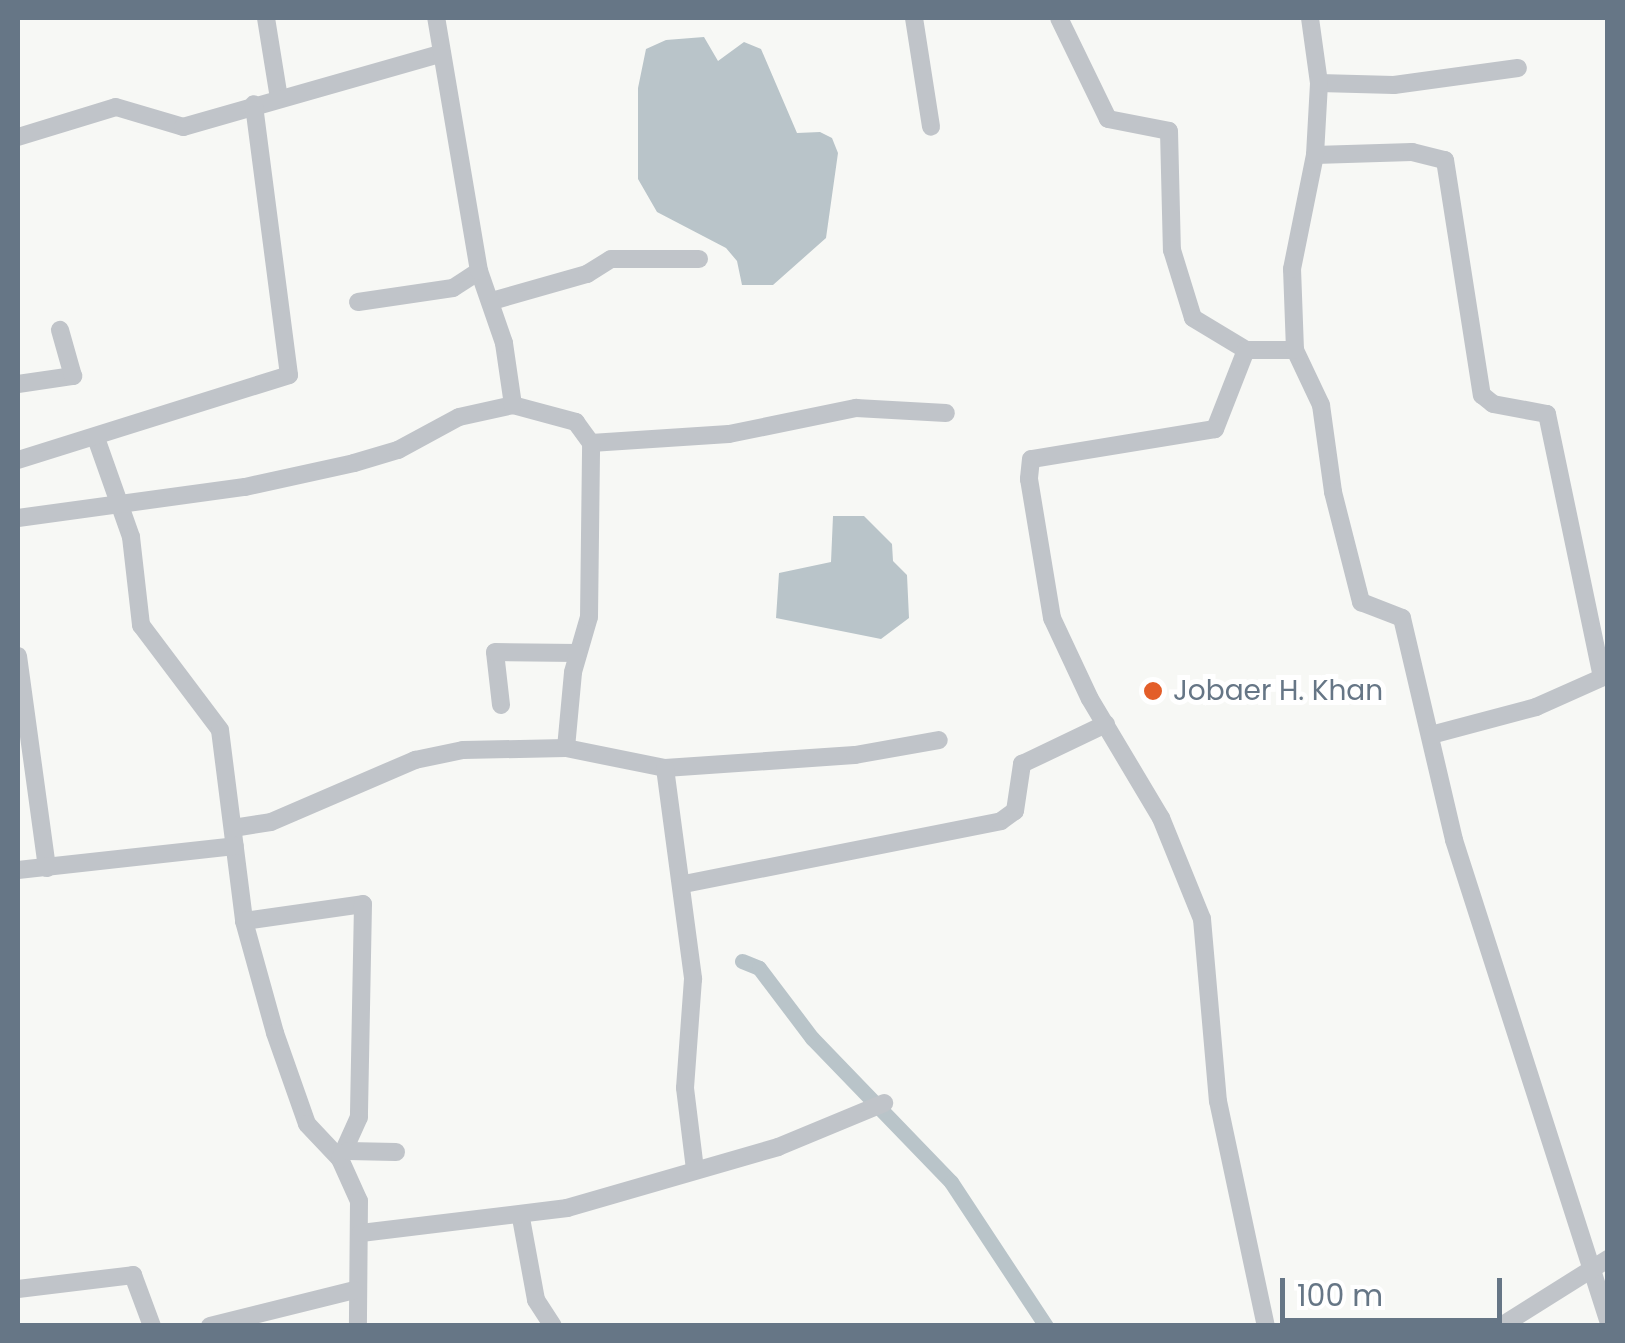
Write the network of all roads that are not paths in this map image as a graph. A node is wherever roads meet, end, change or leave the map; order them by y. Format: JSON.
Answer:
{"nodes":[{"id":1,"x":266,"y":18,"type":"edge"},
{"id":2,"x":436,"y":18,"type":"edge"},
{"id":3,"x":914,"y":18,"type":"edge"},
{"id":4,"x":1059,"y":18,"type":"edge"},
{"id":5,"x":1310,"y":18,"type":"edge"},
{"id":6,"x":442,"y":53,"type":"junction"},
{"id":7,"x":1518,"y":68,"type":"dead end"},
{"id":8,"x":1319,"y":83,"type":"junction"},
{"id":9,"x":278,"y":98,"type":"junction"},
{"id":10,"x":254,"y":104,"type":"junction"},
{"id":11,"x":931,"y":127,"type":"dead end"},
{"id":12,"x":18,"y":137,"type":"edge"},
{"id":13,"x":1316,"y":155,"type":"junction"},
{"id":14,"x":699,"y":258,"type":"dead end"},
{"id":15,"x":479,"y":271,"type":"junction"},
{"id":16,"x":358,"y":302,"type":"dead end"},
{"id":17,"x":492,"y":302,"type":"junction"},
{"id":18,"x":60,"y":330,"type":"dead end"},
{"id":19,"x":1246,"y":350,"type":"junction"},
{"id":20,"x":1296,"y":350,"type":"junction"},
{"id":21,"x":18,"y":384,"type":"edge"},
{"id":22,"x":513,"y":405,"type":"junction"},
{"id":23,"x":946,"y":413,"type":"dead end"},
{"id":24,"x":96,"y":438,"type":"junction"},
{"id":25,"x":591,"y":443,"type":"junction"},
{"id":26,"x":18,"y":460,"type":"edge"},
{"id":27,"x":119,"y":507,"type":"junction"},
{"id":28,"x":18,"y":518,"type":"edge"},
{"id":29,"x":578,"y":653,"type":"junction"},
{"id":30,"x":18,"y":656,"type":"edge"},
{"id":31,"x":1604,"y":676,"type":"edge"},
{"id":32,"x":501,"y":705,"type":"dead end"},
{"id":33,"x":1106,"y":724,"type":"junction"},
{"id":34,"x":1431,"y":735,"type":"junction"},
{"id":35,"x":938,"y":740,"type":"dead end"},
{"id":36,"x":566,"y":748,"type":"junction"},
{"id":37,"x":665,"y":768,"type":"junction"},
{"id":38,"x":234,"y":837,"type":"junction"},
{"id":39,"x":47,"y":868,"type":"junction"},
{"id":40,"x":18,"y":870,"type":"edge"},
{"id":41,"x":684,"y":884,"type":"junction"},
{"id":42,"x":244,"y":921,"type":"junction"},
{"id":43,"x":878,"y":1107,"type":"dead end"},
{"id":44,"x":396,"y":1152,"type":"dead end"},
{"id":45,"x":344,"y":1155,"type":"junction"},
{"id":46,"x":695,"y":1170,"type":"junction"},
{"id":47,"x":520,"y":1218,"type":"junction"},
{"id":48,"x":360,"y":1233,"type":"junction"},
{"id":49,"x":1600,"y":1264,"type":"edge"},
{"id":50,"x":19,"y":1284,"type":"edge"},
{"id":51,"x":354,"y":1290,"type":"junction"},
{"id":52,"x":1608,"y":1320,"type":"edge"},
{"id":53,"x":152,"y":1326,"type":"edge"},
{"id":54,"x":210,"y":1326,"type":"edge"},
{"id":55,"x":358,"y":1326,"type":"edge"},
{"id":56,"x":554,"y":1326,"type":"edge"},
{"id":57,"x":1266,"y":1326,"type":"edge"},
{"id":58,"x":1502,"y":1326,"type":"edge"}],
"edges":[{"from":1,"to":9,"type":"street"},
{"from":2,"to":6,"type":"street"},
{"from":3,"to":11,"type":"street"},
{"from":4,"to":19,"type":"street"},
{"from":5,"to":8,"type":"street"},
{"from":6,"to":9,"type":"street"},
{"from":6,"to":15,"type":"street"},
{"from":7,"to":8,"type":"street"},
{"from":8,"to":13,"type":"street"},
{"from":9,"to":10,"type":"street"},
{"from":10,"to":12,"type":"street"},
{"from":10,"to":24,"type":"street"},
{"from":13,"to":20,"type":"street"},
{"from":13,"to":31,"type":"street"},
{"from":14,"to":17,"type":"street"},
{"from":15,"to":16,"type":"street"},
{"from":15,"to":17,"type":"street"},
{"from":17,"to":22,"type":"street"},
{"from":18,"to":21,"type":"street"},
{"from":19,"to":20,"type":"street"},
{"from":19,"to":33,"type":"street"},
{"from":20,"to":34,"type":"street"},
{"from":22,"to":25,"type":"street"},
{"from":22,"to":27,"type":"street"},
{"from":23,"to":25,"type":"street"},
{"from":24,"to":26,"type":"street"},
{"from":24,"to":27,"type":"street"},
{"from":25,"to":29,"type":"street"},
{"from":27,"to":28,"type":"street"},
{"from":27,"to":38,"type":"street"},
{"from":29,"to":32,"type":"street"},
{"from":29,"to":36,"type":"street"},
{"from":30,"to":39,"type":"street"},
{"from":31,"to":34,"type":"street"},
{"from":33,"to":41,"type":"street"},
{"from":33,"to":57,"type":"street"},
{"from":34,"to":49,"type":"street"},
{"from":35,"to":37,"type":"street"},
{"from":36,"to":37,"type":"street"},
{"from":36,"to":38,"type":"street"},
{"from":37,"to":41,"type":"street"},
{"from":38,"to":39,"type":"street"},
{"from":38,"to":42,"type":"street"},
{"from":39,"to":40,"type":"street"},
{"from":41,"to":46,"type":"street"},
{"from":42,"to":45,"type":"street"},
{"from":42,"to":45,"type":"street"},
{"from":43,"to":46,"type":"street"},
{"from":44,"to":45,"type":"street"},
{"from":45,"to":48,"type":"street"},
{"from":46,"to":47,"type":"street"},
{"from":47,"to":48,"type":"street"},
{"from":47,"to":56,"type":"street"},
{"from":48,"to":51,"type":"street"},
{"from":49,"to":52,"type":"street"},
{"from":49,"to":58,"type":"street"},
{"from":50,"to":53,"type":"street"},
{"from":51,"to":54,"type":"street"},
{"from":51,"to":55,"type":"street"}]}
